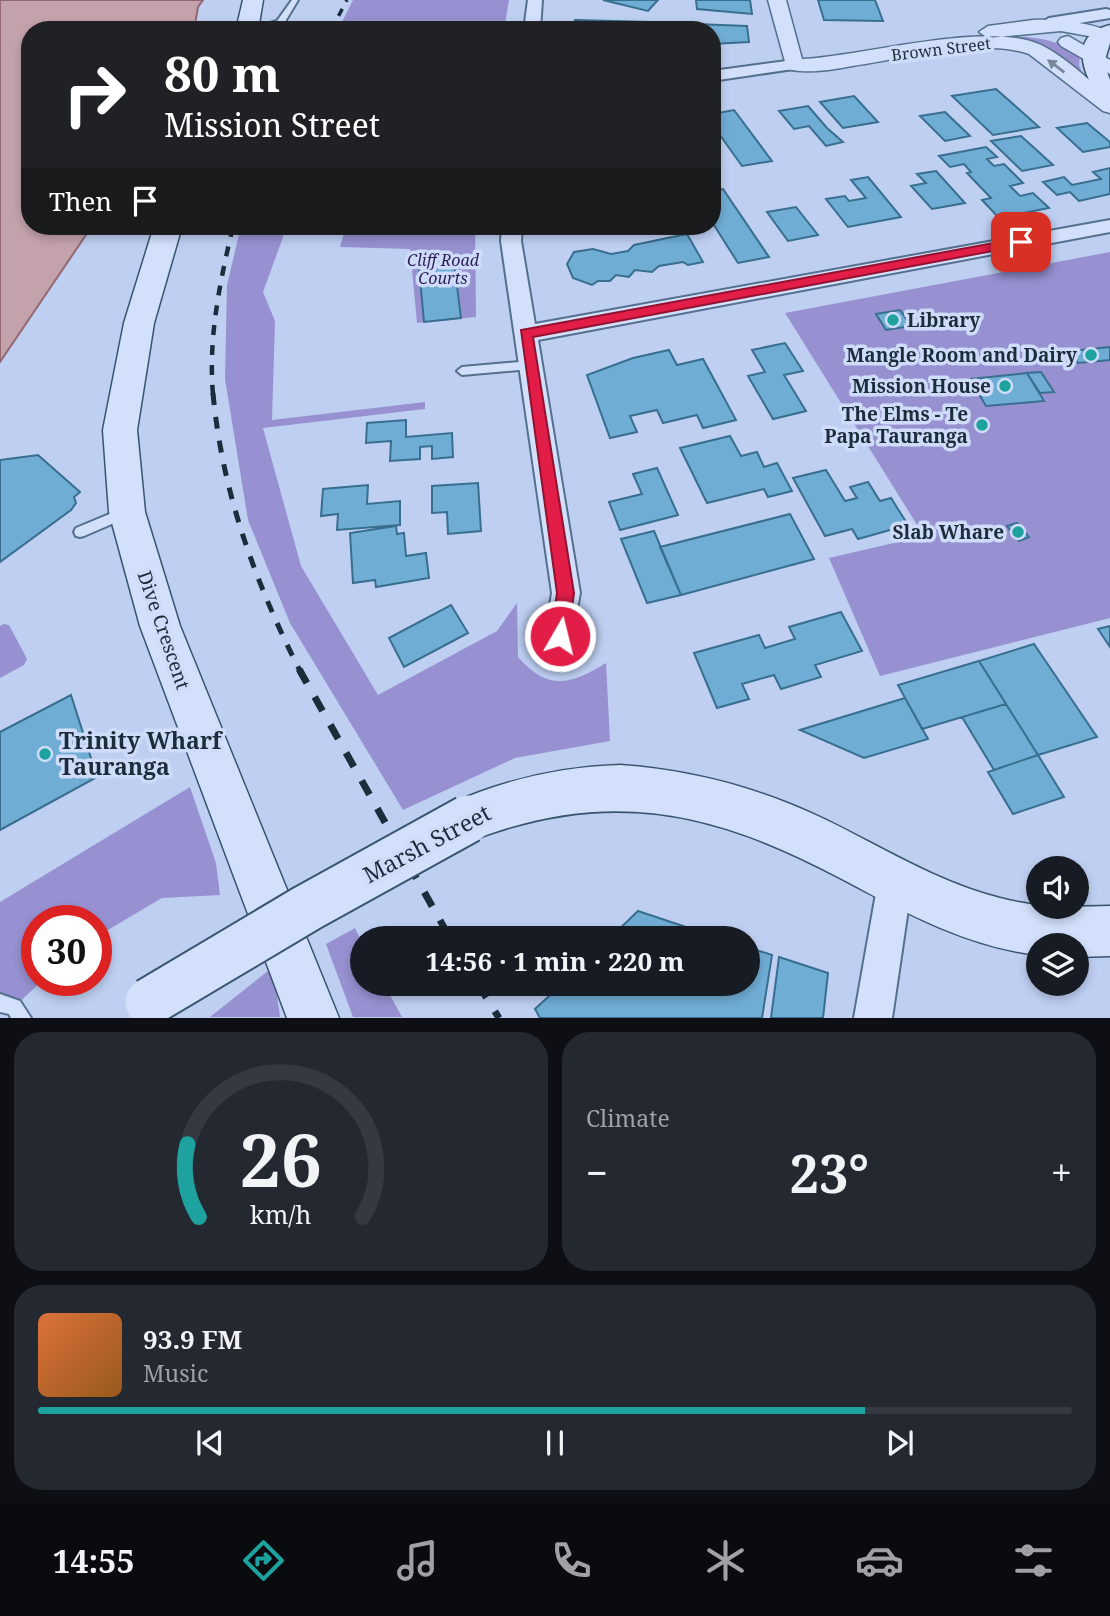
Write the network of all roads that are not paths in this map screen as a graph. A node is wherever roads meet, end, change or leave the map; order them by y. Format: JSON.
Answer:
{"nodes":[{"id":1,"x":253,"y":0,"type":"edge"},
{"id":2,"x":295,"y":0,"type":"edge"},
{"id":3,"x":535,"y":0,"type":"edge"},
{"id":4,"x":777,"y":0,"type":"edge"},
{"id":5,"x":249,"y":21,"type":"edge"},
{"id":6,"x":280,"y":21,"type":"edge"},
{"id":7,"x":533,"y":21,"type":"edge"},
{"id":8,"x":994,"y":31,"type":"junction"},
{"id":9,"x":1104,"y":41,"type":"edge"},
{"id":10,"x":794,"y":65,"type":"junction"},
{"id":11,"x":721,"y":75,"type":"edge"},
{"id":12,"x":1110,"y":97,"type":"edge"},
{"id":13,"x":1110,"y":107,"type":"edge"},
{"id":14,"x":1110,"y":226,"type":"edge"},
{"id":15,"x":165,"y":235,"type":"edge"},
{"id":16,"x":511,"y":235,"type":"edge"},
{"id":17,"x":525,"y":334,"type":"junction"},
{"id":18,"x":531,"y":365,"type":"junction"},
{"id":19,"x":463,"y":372,"type":"dead end"},
{"id":20,"x":127,"y":512,"type":"junction"},
{"id":21,"x":80,"y":532,"type":"dead end"},
{"id":22,"x":560,"y":636,"type":"dead end"},
{"id":23,"x":895,"y":882,"type":"junction"},
{"id":24,"x":1110,"y":931,"type":"edge"},
{"id":25,"x":0,"y":1003,"type":"edge"},
{"id":26,"x":139,"y":1010,"type":"edge"},
{"id":27,"x":22,"y":1017,"type":"edge"},
{"id":28,"x":313,"y":1017,"type":"edge"},
{"id":29,"x":873,"y":1017,"type":"edge"}],
"edges":[{"from":1,"to":5,"type":"main road"},
{"from":2,"to":6,"type":"lane"},
{"from":3,"to":7,"type":"street"},
{"from":4,"to":10,"type":"street"},
{"from":8,"to":9,"type":"street","name":"Brown Street"},
{"from":8,"to":9,"type":"street","name":"Brown Street"},
{"from":8,"to":10,"type":"street","name":"Brown Street"},
{"from":9,"to":12,"type":"main road"},
{"from":10,"to":11,"type":"street","name":"Brown Street"},
{"from":13,"to":10,"type":"street","name":"Brown Street","one_way":true},
{"from":14,"to":17,"type":"street"},
{"from":15,"to":20,"type":"main road","name":"Dive Crescent"},
{"from":16,"to":17,"type":"street"},
{"from":17,"to":18,"type":"street"},
{"from":18,"to":19,"type":"lane"},
{"from":18,"to":22,"type":"street"},
{"from":20,"to":21,"type":"lane"},
{"from":20,"to":28,"type":"main road","name":"Dive Crescent"},
{"from":23,"to":24,"type":"main road","name":"Marsh Street"},
{"from":23,"to":26,"type":"main road","name":"Marsh Street","bridge":true},
{"from":23,"to":29,"type":"street"},
{"from":25,"to":27,"type":"lane"}]}
